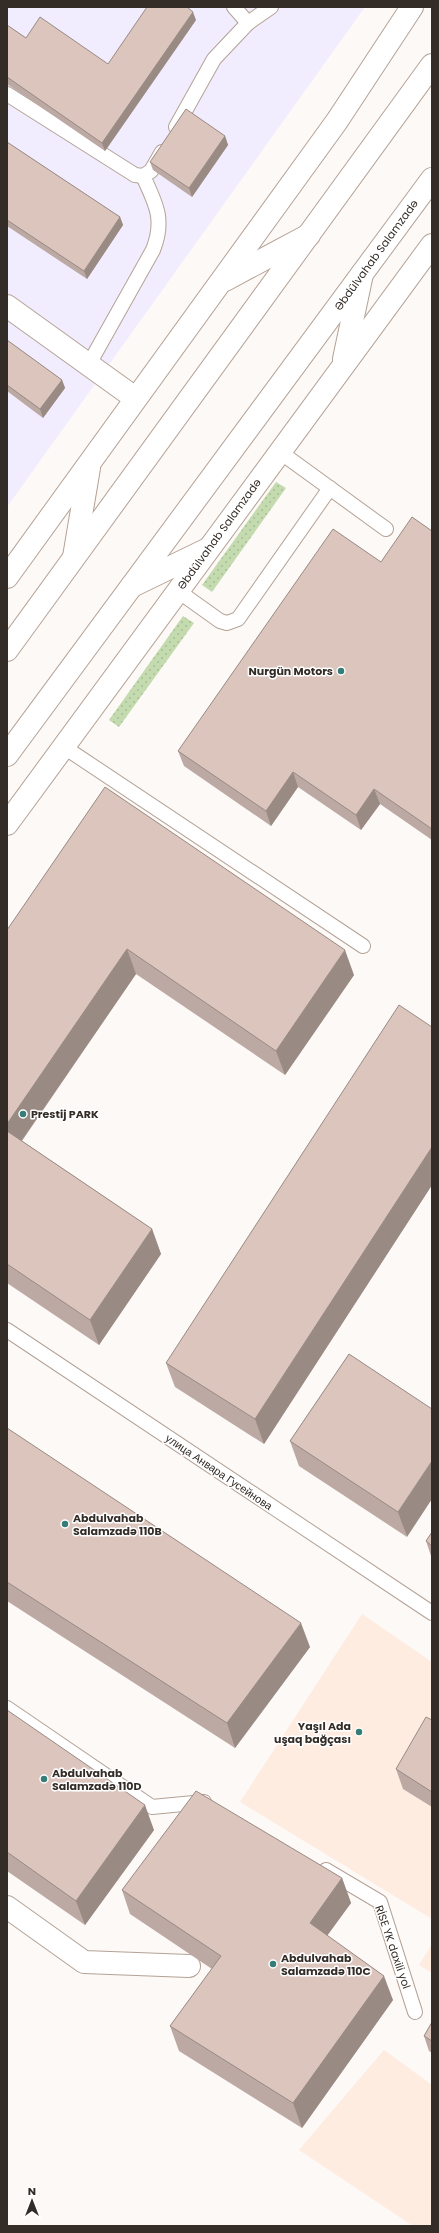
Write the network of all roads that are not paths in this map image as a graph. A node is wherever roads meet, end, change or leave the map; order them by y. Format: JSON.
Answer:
{"nodes":[{"id":1,"x":234,"y":7,"type":"edge"},
{"id":2,"x":271,"y":7,"type":"edge"},
{"id":3,"x":412,"y":7,"type":"edge"},
{"id":4,"x":248,"y":23,"type":"junction"},
{"id":5,"x":432,"y":65,"type":"edge"},
{"id":6,"x":7,"y":94,"type":"edge"},
{"id":7,"x":143,"y":176,"type":"junction"},
{"id":8,"x":432,"y":179,"type":"edge"},
{"id":9,"x":309,"y":234,"type":"junction"},
{"id":10,"x":432,"y":245,"type":"edge"},
{"id":11,"x":362,"y":274,"type":"junction"},
{"id":12,"x":220,"y":283,"type":"junction"},
{"id":13,"x":7,"y":306,"type":"edge"},
{"id":14,"x":89,"y":364,"type":"junction"},
{"id":15,"x":342,"y":366,"type":"junction"},
{"id":16,"x":135,"y":398,"type":"junction"},
{"id":17,"x":280,"y":452,"type":"junction"},
{"id":18,"x":89,"y":463,"type":"junction"},
{"id":19,"x":330,"y":488,"type":"junction"},
{"id":20,"x":386,"y":529,"type":"dead end"},
{"id":21,"x":209,"y":549,"type":"junction"},
{"id":22,"x":74,"y":557,"type":"junction"},
{"id":23,"x":7,"y":577,"type":"edge"},
{"id":24,"x":132,"y":586,"type":"junction"},
{"id":25,"x":178,"y":591,"type":"junction"},
{"id":26,"x":7,"y":650,"type":"edge"},
{"id":27,"x":64,"y":747,"type":"junction"},
{"id":28,"x":7,"y":755,"type":"edge"},
{"id":29,"x":7,"y":824,"type":"edge"},
{"id":30,"x":363,"y":946,"type":"dead end"},
{"id":31,"x":7,"y":1330,"type":"edge"},
{"id":32,"x":432,"y":1613,"type":"edge"},
{"id":33,"x":7,"y":1708,"type":"edge"},
{"id":34,"x":219,"y":1805,"type":"edge"},
{"id":35,"x":312,"y":1862,"type":"edge"},
{"id":36,"x":7,"y":1907,"type":"edge"},
{"id":37,"x":189,"y":1966,"type":"dead end"},
{"id":38,"x":415,"y":2012,"type":"dead end"}],
"edges":[{"from":1,"to":4,"type":"lane"},
{"from":2,"to":4,"type":"lane"},
{"from":3,"to":12,"type":"main road"},
{"from":4,"to":7,"type":"lane"},
{"from":5,"to":9,"type":"main road"},
{"from":6,"to":7,"type":"lane"},
{"from":7,"to":14,"type":"lane"},
{"from":8,"to":11,"type":"main road","name":"Əbdülvahab Salamzadə"},
{"from":9,"to":12,"type":"main road"},
{"from":9,"to":22,"type":"main road"},
{"from":10,"to":15,"type":"main road","name":"Əbdülvahab Salamzadə"},
{"from":11,"to":15,"type":"main road"},
{"from":11,"to":24,"type":"main road","name":"Əbdülvahab Salamzadə"},
{"from":12,"to":16,"type":"main road"},
{"from":13,"to":14,"type":"main road"},
{"from":14,"to":16,"type":"main road"},
{"from":15,"to":17,"type":"main road","name":"Əbdülvahab Salamzadə"},
{"from":16,"to":18,"type":"main road"},
{"from":17,"to":19,"type":"lane"},
{"from":17,"to":21,"type":"main road","name":"Əbdülvahab Salamzadə"},
{"from":18,"to":22,"type":"main road"},
{"from":18,"to":23,"type":"main road"},
{"from":19,"to":20,"type":"lane"},
{"from":19,"to":25,"type":"lane"},
{"from":21,"to":24,"type":"main road"},
{"from":21,"to":25,"type":"main road","name":"Əbdülvahab Salamzadə"},
{"from":22,"to":26,"type":"main road"},
{"from":24,"to":28,"type":"main road","name":"Əbdülvahab Salamzadə"},
{"from":25,"to":27,"type":"main road","name":"Əbdülvahab Salamzadə"},
{"from":27,"to":29,"type":"main road","name":"Əbdülvahab Salamzadə"},
{"from":27,"to":30,"type":"lane"},
{"from":31,"to":32,"type":"lane","name":"улица Анвара Гусейнова"},
{"from":33,"to":34,"type":"lane"},
{"from":35,"to":38,"type":"lane","name":"RİSE YK daxili yol"},
{"from":36,"to":37,"type":"main road"}]}
